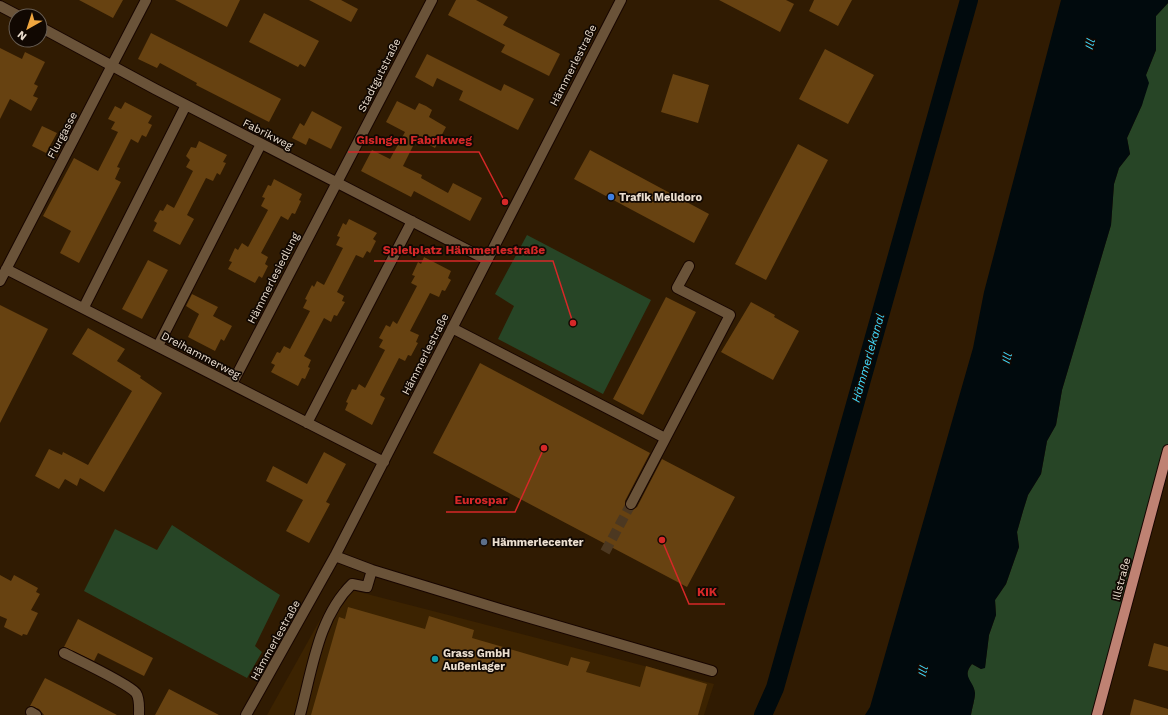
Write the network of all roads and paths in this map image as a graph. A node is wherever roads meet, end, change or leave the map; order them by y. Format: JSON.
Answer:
{"nodes":[{"id":1,"x":146,"y":0,"type":"edge"},
{"id":2,"x":432,"y":0,"type":"edge"},
{"id":3,"x":620,"y":0,"type":"edge"},
{"id":4,"x":48,"y":31,"type":"edge"},
{"id":5,"x":113,"y":65,"type":"junction"},
{"id":6,"x":186,"y":105,"type":"junction"},
{"id":7,"x":261,"y":144,"type":"junction"},
{"id":8,"x":337,"y":182,"type":"junction"},
{"id":9,"x":412,"y":221,"type":"junction"},
{"id":10,"x":487,"y":260,"type":"junction"},
{"id":11,"x":689,"y":266,"type":"dead end"},
{"id":12,"x":6,"y":269,"type":"junction"},
{"id":13,"x":0,"y":281,"type":"edge"},
{"id":14,"x":84,"y":307,"type":"junction"},
{"id":15,"x":452,"y":328,"type":"junction"},
{"id":16,"x":158,"y":346,"type":"junction"},
{"id":17,"x":232,"y":384,"type":"junction"},
{"id":18,"x":307,"y":422,"type":"junction"},
{"id":19,"x":665,"y":438,"type":"junction"},
{"id":20,"x":1168,"y":450,"type":"edge"},
{"id":21,"x":384,"y":462,"type":"junction"},
{"id":22,"x":631,"y":504,"type":"tunnel mouth"},
{"id":23,"x":335,"y":556,"type":"junction"},
{"id":24,"x":372,"y":570,"type":"junction"},
{"id":25,"x":64,"y":653,"type":"dead end"},
{"id":26,"x":712,"y":671,"type":"dead end"},
{"id":27,"x":139,"y":715,"type":"edge"},
{"id":28,"x":246,"y":715,"type":"edge"},
{"id":29,"x":300,"y":715,"type":"edge"},
{"id":30,"x":1097,"y":715,"type":"edge"}],
"edges":[{"from":1,"to":5,"type":"street","name":"Flurgasse"},
{"from":2,"to":8,"type":"street","name":"Stadtgutstraße"},
{"from":3,"to":10,"type":"street","name":"Hämmerlestraße"},
{"from":4,"to":5,"type":"street","name":"Fabrikweg"},
{"from":5,"to":6,"type":"street","name":"Fabrikweg"},
{"from":5,"to":12,"type":"street","name":"Flurgasse"},
{"from":6,"to":7,"type":"street","name":"Fabrikweg"},
{"from":6,"to":14,"type":"street"},
{"from":7,"to":8,"type":"street","name":"Fabrikweg"},
{"from":7,"to":16,"type":"street"},
{"from":8,"to":9,"type":"street","name":"Fabrikweg"},
{"from":8,"to":17,"type":"street","name":"Hämmerlesiedlung"},
{"from":9,"to":10,"type":"street","name":"Fabrikweg"},
{"from":9,"to":18,"type":"street"},
{"from":10,"to":15,"type":"street","name":"Hämmerlestraße"},
{"from":11,"to":19,"type":"street"},
{"from":12,"to":13,"type":"street","name":"Flurgasse"},
{"from":12,"to":14,"type":"street","name":"Dreihammerweg"},
{"from":14,"to":16,"type":"street","name":"Dreihammerweg"},
{"from":15,"to":19,"type":"street"},
{"from":15,"to":21,"type":"street","name":"Hämmerlestraße"},
{"from":16,"to":17,"type":"street","name":"Dreihammerweg"},
{"from":17,"to":18,"type":"street","name":"Dreihammerweg"},
{"from":18,"to":21,"type":"street","name":"Dreihammerweg"},
{"from":19,"to":22,"type":"street"},
{"from":20,"to":30,"type":"main road","name":"Illstraße"},
{"from":21,"to":23,"type":"street","name":"Hämmerlestraße"},
{"from":23,"to":24,"type":"street"},
{"from":23,"to":28,"type":"street","name":"Hämmerlestraße"},
{"from":24,"to":26,"type":"street"},
{"from":24,"to":29,"type":"street"},
{"from":25,"to":27,"type":"street"}]}
